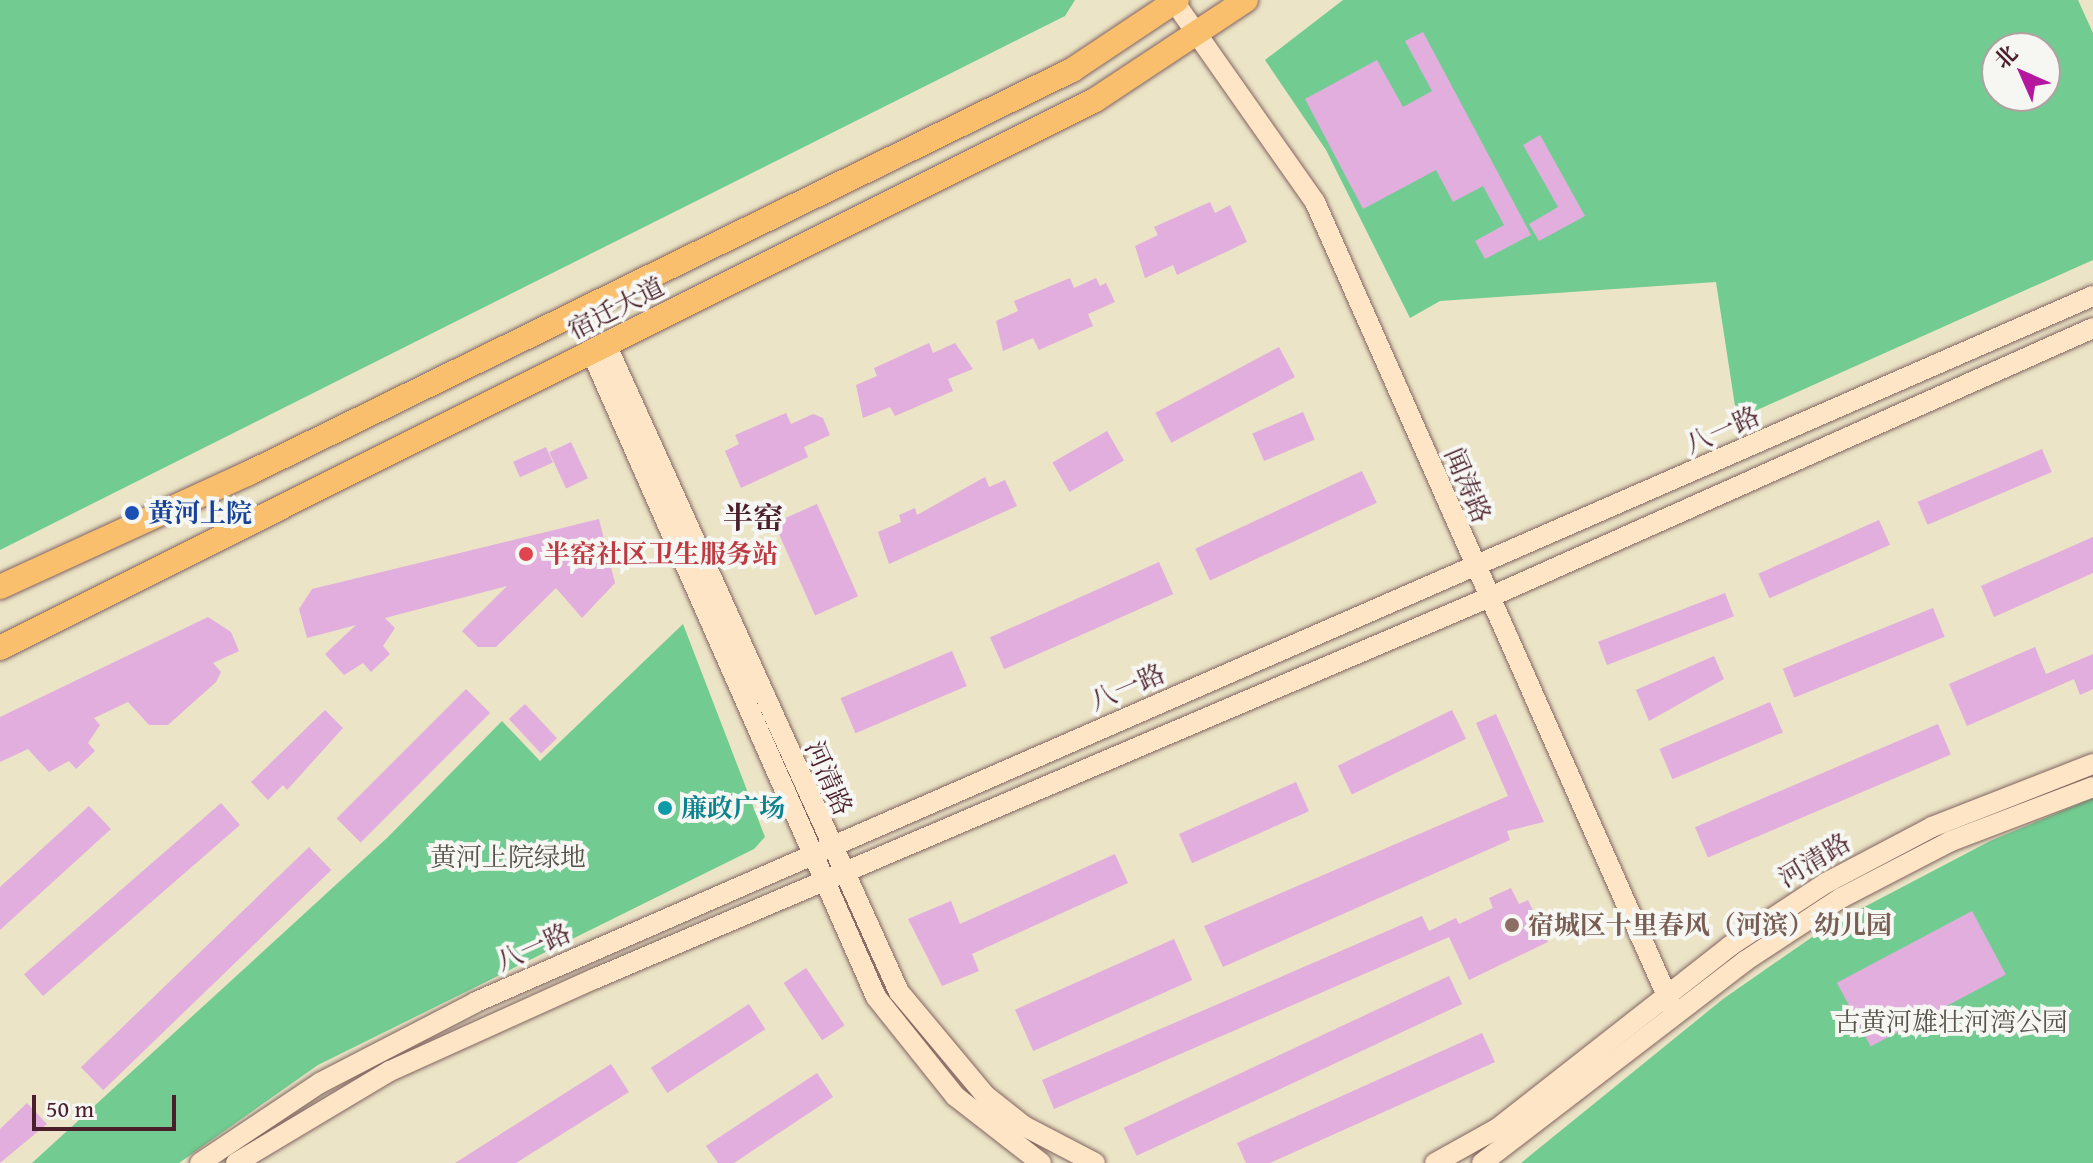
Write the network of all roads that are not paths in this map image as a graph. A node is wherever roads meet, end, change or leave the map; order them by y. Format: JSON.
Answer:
{"nodes":[{"id":1,"x":1175,"y":0,"type":"edge"},
{"id":2,"x":1246,"y":0,"type":"edge"},
{"id":3,"x":1200,"y":35,"type":"junction"},
{"id":4,"x":2093,"y":296,"type":"edge"},
{"id":5,"x":2093,"y":328,"type":"edge"},
{"id":6,"x":598,"y":348,"type":"junction"},
{"id":7,"x":1475,"y":566,"type":"junction"},
{"id":8,"x":0,"y":587,"type":"edge"},
{"id":9,"x":1490,"y":597,"type":"junction"},
{"id":10,"x":0,"y":648,"type":"edge"},
{"id":11,"x":2093,"y":764,"type":"edge"},
{"id":12,"x":2093,"y":787,"type":"edge"},
{"id":13,"x":830,"y":842,"type":"junction"},
{"id":14,"x":810,"y":851,"type":"junction"},
{"id":15,"x":842,"y":871,"type":"junction"},
{"id":16,"x":822,"y":880,"type":"junction"},
{"id":17,"x":1670,"y":1005,"type":"junction"},
{"id":18,"x":200,"y":1163,"type":"edge"},
{"id":19,"x":236,"y":1163,"type":"edge"},
{"id":20,"x":1041,"y":1163,"type":"edge"},
{"id":21,"x":1095,"y":1163,"type":"edge"},
{"id":22,"x":1435,"y":1163,"type":"edge"},
{"id":23,"x":1482,"y":1163,"type":"edge"}],
"edges":[{"from":1,"to":3,"type":"street","name":"闻涛路"},
{"from":1,"to":8,"type":"main road","name":"宿迁大道"},
{"from":2,"to":3,"type":"main road","name":"宿迁大道"},
{"from":3,"to":6,"type":"main road","name":"宿迁大道"},
{"from":3,"to":7,"type":"street","name":"闻涛路"},
{"from":4,"to":7,"type":"street","name":"八一路"},
{"from":5,"to":9,"type":"street","name":"八一路"},
{"from":6,"to":10,"type":"main road","name":"宿迁大道"},
{"from":6,"to":13,"type":"street","name":"河清路"},
{"from":6,"to":14,"type":"street","name":"河清路"},
{"from":7,"to":9,"type":"street","name":"闻涛路"},
{"from":7,"to":13,"type":"street","name":"八一路"},
{"from":9,"to":15,"type":"street","name":"八一路"},
{"from":9,"to":17,"type":"street","name":"闻涛路"},
{"from":11,"to":17,"type":"street","name":"河清路"},
{"from":12,"to":17,"type":"street","name":"河清路"},
{"from":13,"to":14,"type":"street","name":"八一路"},
{"from":13,"to":15,"type":"street","name":"河清路"},
{"from":14,"to":16,"type":"street","name":"河清路"},
{"from":14,"to":18,"type":"street","name":"八一路"},
{"from":15,"to":16,"type":"street","name":"八一路"},
{"from":15,"to":21,"type":"street","name":"河清路"},
{"from":16,"to":19,"type":"street","name":"八一路"},
{"from":16,"to":20,"type":"street","name":"河清路"},
{"from":17,"to":22,"type":"street","name":"河清路"},
{"from":17,"to":23,"type":"street","name":"河清路"}]}
